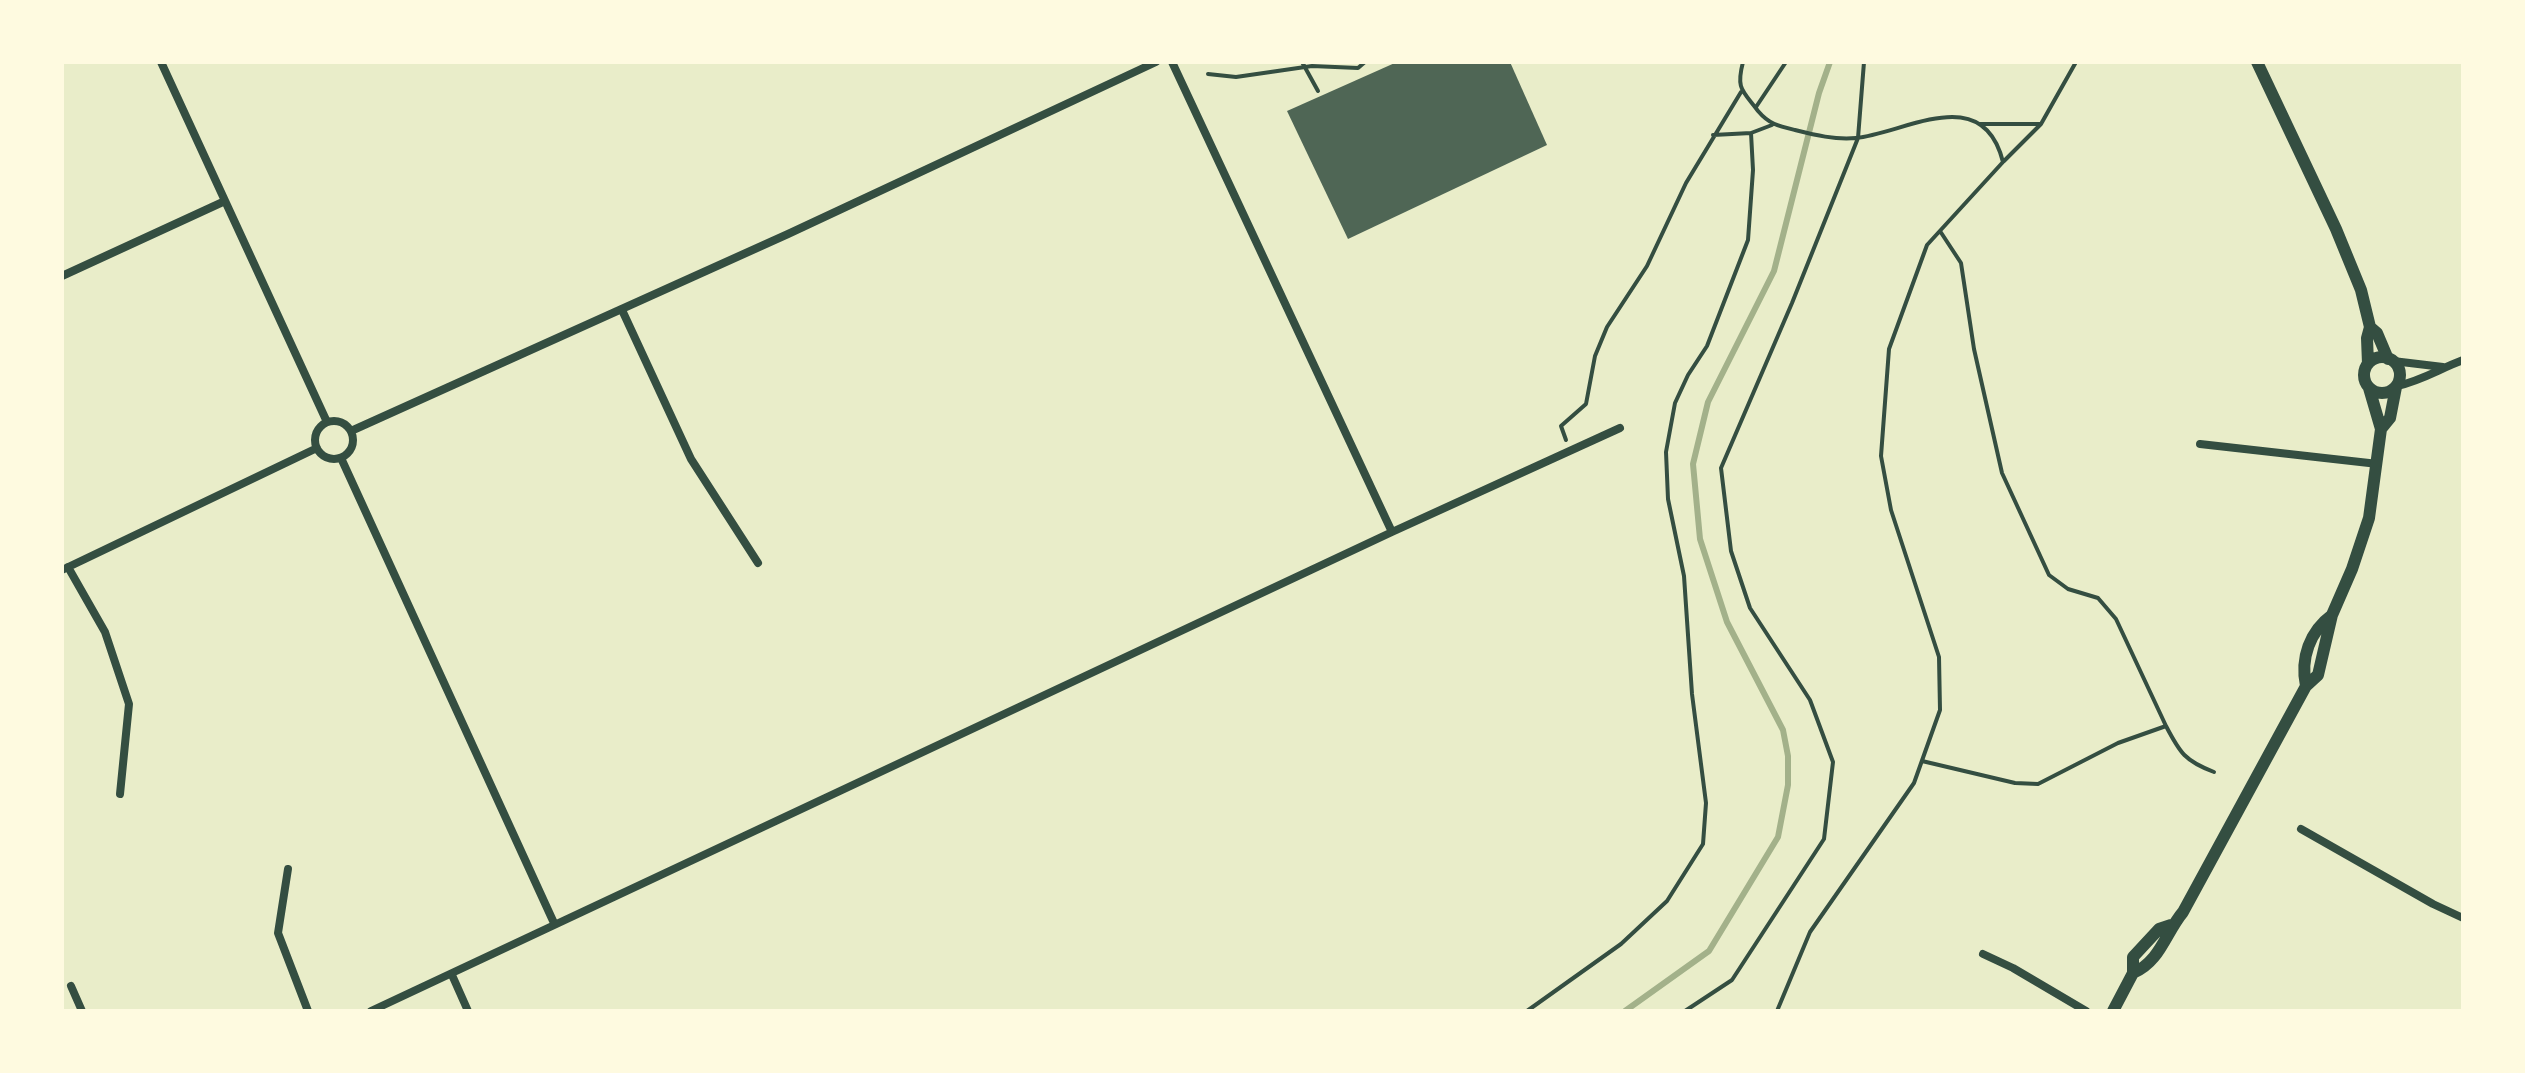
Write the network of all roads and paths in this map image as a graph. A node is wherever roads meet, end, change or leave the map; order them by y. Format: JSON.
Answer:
{"nodes":[{"id":1,"x":161,"y":62,"type":"edge"},
{"id":2,"x":1156,"y":62,"type":"edge"},
{"id":3,"x":1172,"y":62,"type":"edge"},
{"id":4,"x":1365,"y":62,"type":"edge"},
{"id":5,"x":1743,"y":62,"type":"edge"},
{"id":6,"x":1786,"y":62,"type":"edge"},
{"id":7,"x":1864,"y":62,"type":"edge"},
{"id":8,"x":2076,"y":62,"type":"edge"},
{"id":9,"x":2257,"y":62,"type":"edge"},
{"id":10,"x":1303,"y":65,"type":"edge"},
{"id":11,"x":1356,"y":65,"type":"edge"},
{"id":12,"x":1208,"y":74,"type":"dead end"},
{"id":13,"x":1318,"y":91,"type":"dead end"},
{"id":14,"x":1741,"y":91,"type":"junction"},
{"id":15,"x":1756,"y":107,"type":"junction"},
{"id":16,"x":1980,"y":124,"type":"junction"},
{"id":17,"x":2041,"y":124,"type":"junction"},
{"id":18,"x":1772,"y":125,"type":"junction"},
{"id":19,"x":1751,"y":133,"type":"junction"},
{"id":20,"x":1713,"y":135,"type":"junction"},
{"id":21,"x":1858,"y":138,"type":"junction"},
{"id":22,"x":2003,"y":162,"type":"junction"},
{"id":23,"x":225,"y":201,"type":"junction"},
{"id":24,"x":1940,"y":231,"type":"junction"},
{"id":25,"x":62,"y":276,"type":"edge"},
{"id":26,"x":622,"y":310,"type":"junction"},
{"id":27,"x":2370,"y":327,"type":"junction"},
{"id":28,"x":2391,"y":360,"type":"junction"},
{"id":29,"x":2463,"y":360,"type":"edge"},
{"id":30,"x":2368,"y":364,"type":"junction"},
{"id":31,"x":2444,"y":367,"type":"junction"},
{"id":32,"x":2396,"y":386,"type":"junction"},
{"id":33,"x":2369,"y":388,"type":"junction"},
{"id":34,"x":327,"y":422,"type":"junction"},
{"id":35,"x":1620,"y":428,"type":"dead end"},
{"id":36,"x":2381,"y":429,"type":"junction"},
{"id":37,"x":351,"y":431,"type":"junction"},
{"id":38,"x":2200,"y":444,"type":"dead end"},
{"id":39,"x":317,"y":448,"type":"junction"},
{"id":40,"x":1569,"y":450,"type":"junction"},
{"id":41,"x":341,"y":458,"type":"junction"},
{"id":42,"x":2378,"y":464,"type":"junction"},
{"id":43,"x":1392,"y":532,"type":"junction"},
{"id":44,"x":758,"y":563,"type":"dead end"},
{"id":45,"x":65,"y":569,"type":"edge"},
{"id":46,"x":2166,"y":726,"type":"junction"},
{"id":47,"x":1922,"y":761,"type":"junction"},
{"id":48,"x":2214,"y":772,"type":"dead end"},
{"id":49,"x":120,"y":794,"type":"dead end"},
{"id":50,"x":2301,"y":829,"type":"dead end"},
{"id":51,"x":288,"y":869,"type":"dead end"},
{"id":52,"x":2463,"y":918,"type":"edge"},
{"id":53,"x":554,"y":923,"type":"junction"},
{"id":54,"x":1983,"y":954,"type":"dead end"},
{"id":55,"x":452,"y":975,"type":"junction"},
{"id":56,"x":71,"y":986,"type":"dead end"},
{"id":57,"x":82,"y":1011,"type":"edge"},
{"id":58,"x":308,"y":1011,"type":"edge"},
{"id":59,"x":371,"y":1011,"type":"edge"},
{"id":60,"x":468,"y":1011,"type":"edge"},
{"id":61,"x":1527,"y":1011,"type":"edge"},
{"id":62,"x":1685,"y":1011,"type":"edge"},
{"id":63,"x":1777,"y":1011,"type":"edge"},
{"id":64,"x":2086,"y":1011,"type":"edge"},
{"id":65,"x":2113,"y":1011,"type":"edge"}],
"edges":[{"from":1,"to":23,"type":"street"},
{"from":2,"to":26,"type":"street"},
{"from":3,"to":43,"type":"street"},
{"from":4,"to":11,"type":"path"},
{"from":5,"to":14,"type":"path"},
{"from":6,"to":15,"type":"path"},
{"from":7,"to":21,"type":"path"},
{"from":8,"to":17,"type":"path"},
{"from":9,"to":27,"type":"street"},
{"from":10,"to":11,"type":"path"},
{"from":10,"to":12,"type":"path"},
{"from":10,"to":13,"type":"path"},
{"from":14,"to":15,"type":"path"},
{"from":14,"to":20,"type":"path"},
{"from":15,"to":18,"type":"path"},
{"from":16,"to":17,"type":"path"},
{"from":16,"to":21,"type":"path"},
{"from":16,"to":22,"type":"path"},
{"from":17,"to":22,"type":"path"},
{"from":18,"to":19,"type":"path"},
{"from":18,"to":21,"type":"path"},
{"from":19,"to":20,"type":"path"},
{"from":19,"to":61,"type":"path"},
{"from":20,"to":40,"type":"path"},
{"from":21,"to":62,"type":"path"},
{"from":22,"to":24,"type":"path"},
{"from":23,"to":25,"type":"street"},
{"from":23,"to":34,"type":"street"},
{"from":24,"to":46,"type":"path"},
{"from":24,"to":47,"type":"path"},
{"from":26,"to":37,"type":"street"},
{"from":26,"to":44,"type":"street"},
{"from":27,"to":28,"type":"street"},
{"from":27,"to":30,"type":"street"},
{"from":28,"to":30,"type":"street"},
{"from":28,"to":31,"type":"street"},
{"from":28,"to":32,"type":"street"},
{"from":29,"to":31,"type":"street"},
{"from":30,"to":33,"type":"street"},
{"from":31,"to":32,"type":"street"},
{"from":32,"to":33,"type":"street"},
{"from":32,"to":36,"type":"street"},
{"from":33,"to":36,"type":"street"},
{"from":34,"to":37,"type":"street"},
{"from":34,"to":39,"type":"street"},
{"from":35,"to":40,"type":"street"},
{"from":36,"to":42,"type":"street"},
{"from":37,"to":41,"type":"street"},
{"from":38,"to":42,"type":"street"},
{"from":39,"to":41,"type":"street"},
{"from":39,"to":45,"type":"street"},
{"from":40,"to":43,"type":"street"},
{"from":41,"to":53,"type":"street"},
{"from":42,"to":65,"type":"street"},
{"from":43,"to":53,"type":"street"},
{"from":45,"to":49,"type":"street"},
{"from":46,"to":47,"type":"path"},
{"from":46,"to":48,"type":"path"},
{"from":47,"to":63,"type":"path"},
{"from":50,"to":52,"type":"street"},
{"from":51,"to":58,"type":"street"},
{"from":53,"to":55,"type":"street"},
{"from":54,"to":64,"type":"street"},
{"from":55,"to":59,"type":"street"},
{"from":55,"to":60,"type":"street"},
{"from":56,"to":57,"type":"street"}]}
